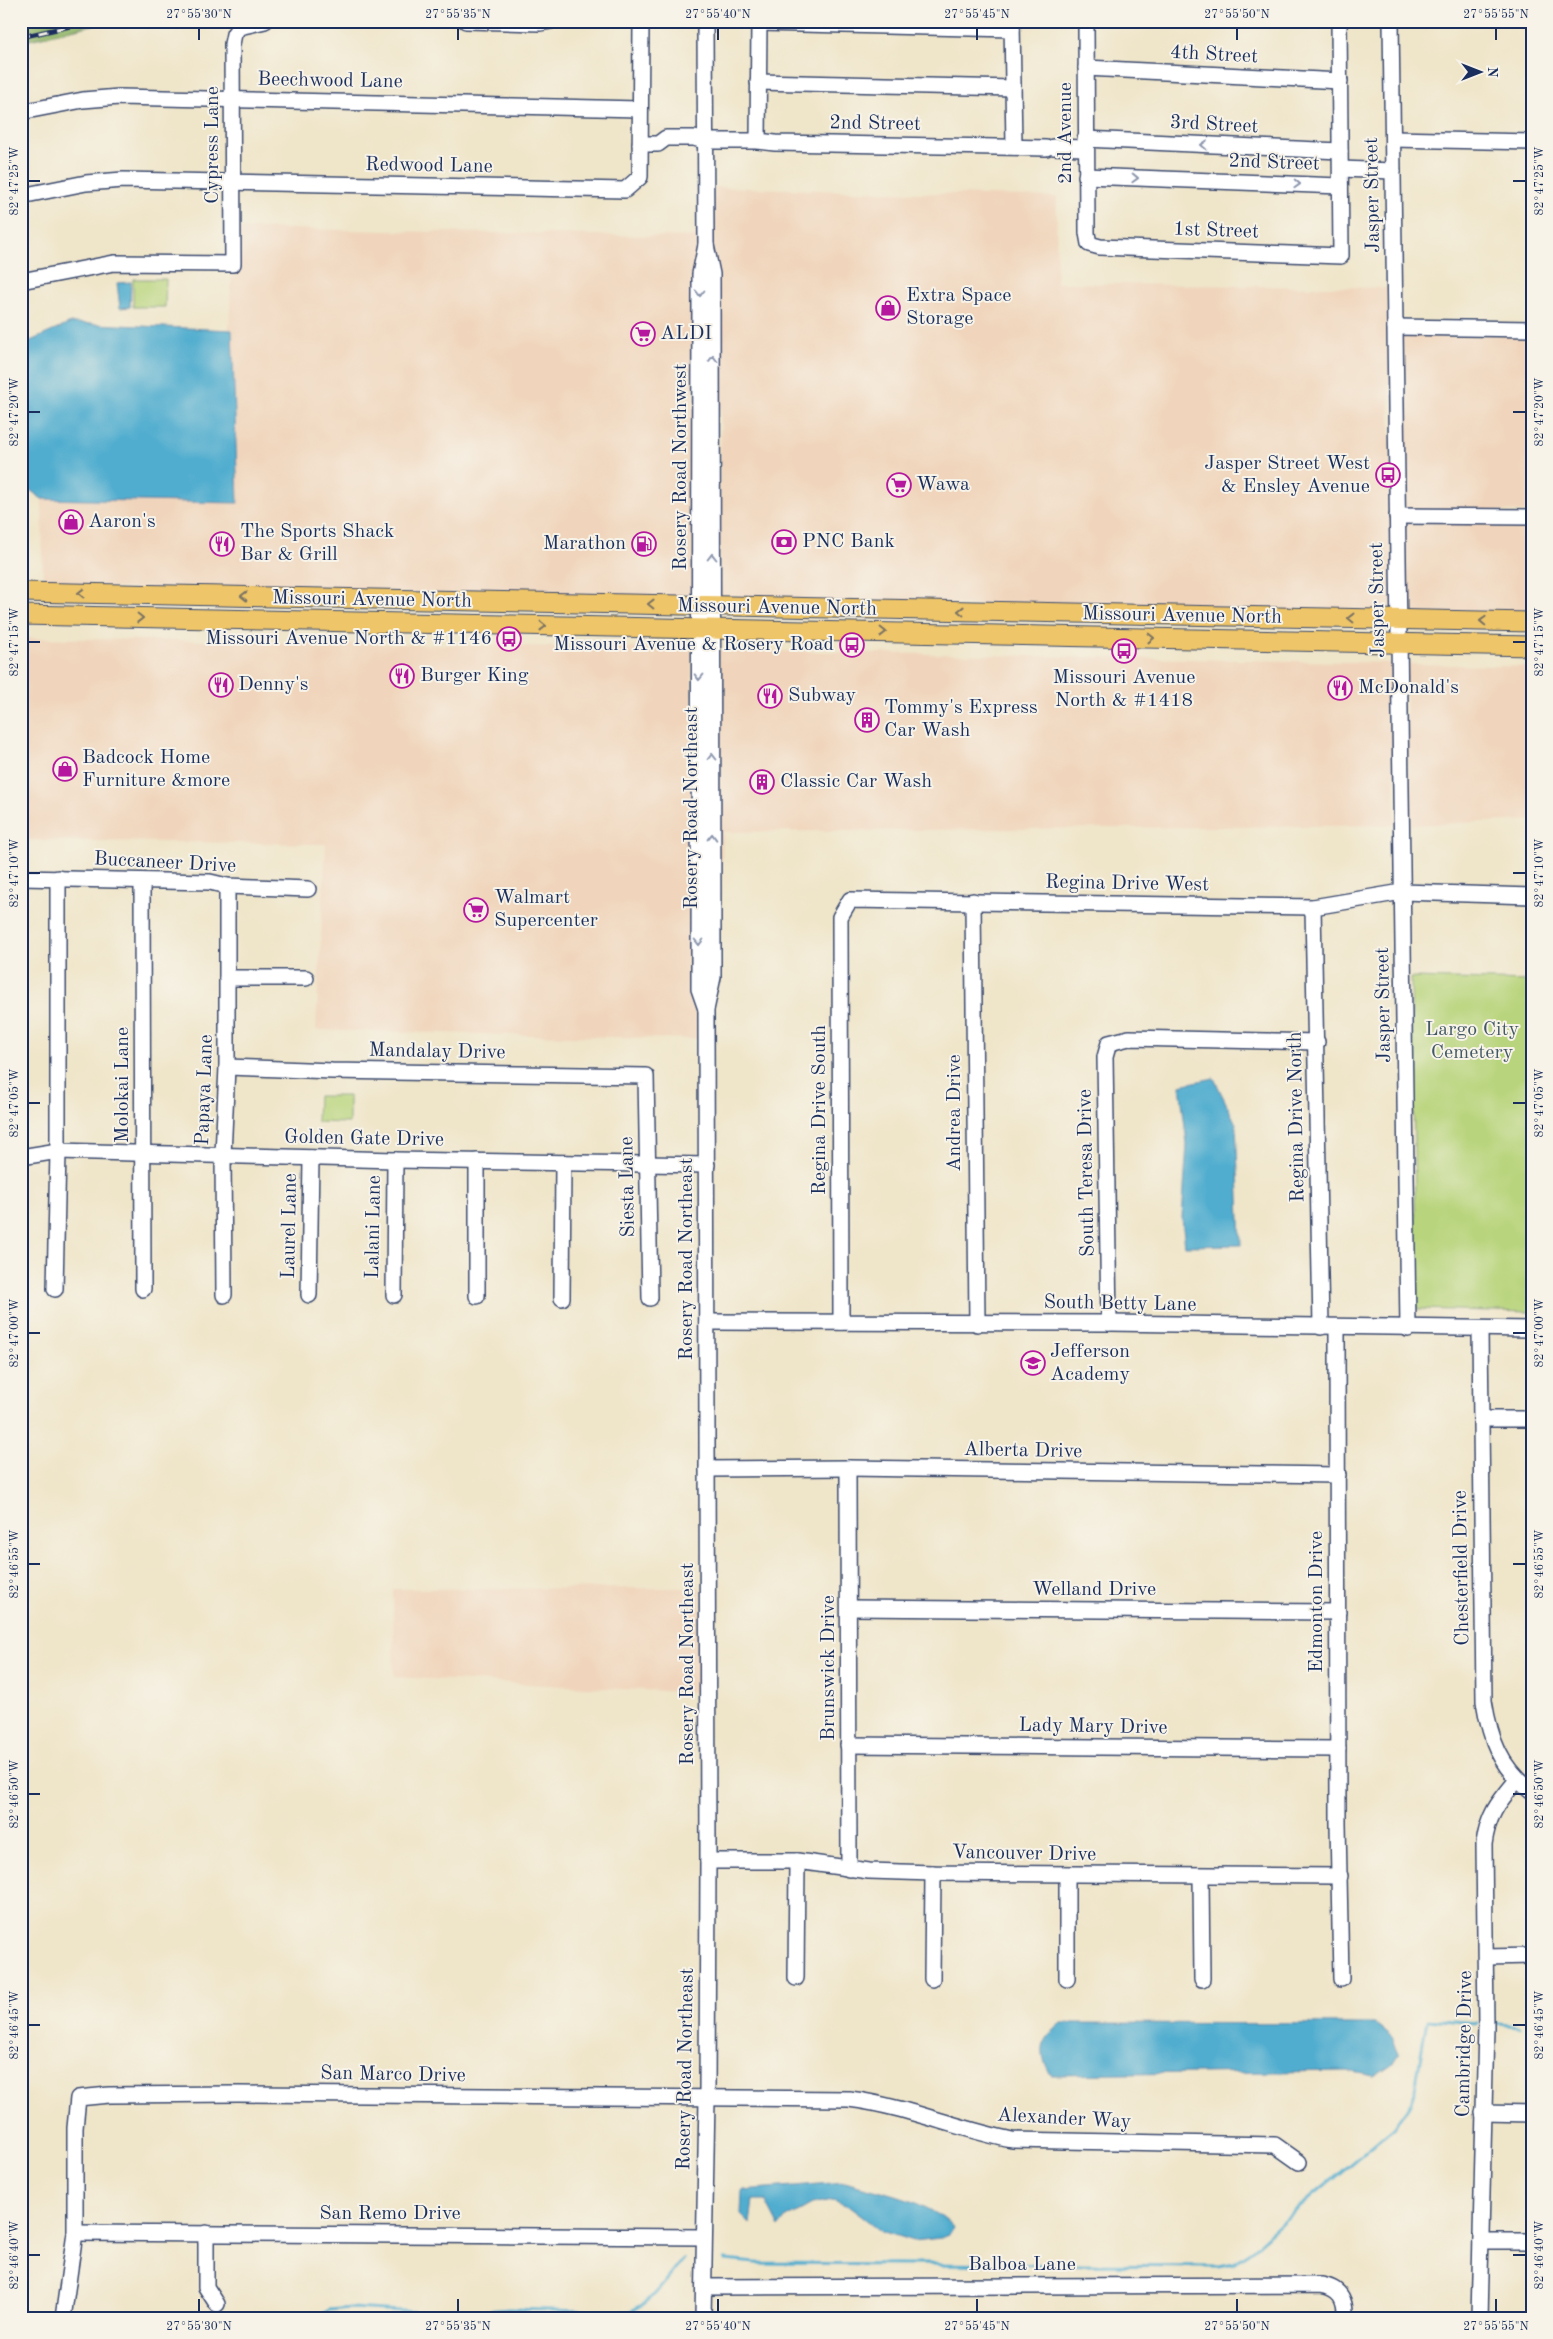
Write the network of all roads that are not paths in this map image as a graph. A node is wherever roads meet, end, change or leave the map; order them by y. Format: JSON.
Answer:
{"nodes":[{"id":1,"x":265,"y":21,"type":"edge"},
{"id":2,"x":466,"y":21,"type":"edge"},
{"id":3,"x":551,"y":21,"type":"edge"},
{"id":4,"x":641,"y":21,"type":"edge"},
{"id":5,"x":704,"y":21,"type":"edge"},
{"id":6,"x":1086,"y":21,"type":"edge"},
{"id":7,"x":1340,"y":21,"type":"edge"},
{"id":8,"x":1391,"y":21,"type":"edge"},
{"id":9,"x":759,"y":22,"type":"edge"},
{"id":10,"x":1012,"y":25,"type":"edge"},
{"id":11,"x":1086,"y":68,"type":"junction"},
{"id":12,"x":1340,"y":81,"type":"junction"},
{"id":13,"x":758,"y":82,"type":"junction"},
{"id":14,"x":1013,"y":88,"type":"junction"},
{"id":15,"x":233,"y":99,"type":"junction"},
{"id":16,"x":639,"y":108,"type":"junction"},
{"id":17,"x":21,"y":112,"type":"edge"},
{"id":18,"x":1392,"y":139,"type":"junction"},
{"id":19,"x":704,"y":141,"type":"junction"},
{"id":20,"x":758,"y":141,"type":"junction"},
{"id":21,"x":1532,"y":142,"type":"edge"},
{"id":22,"x":1085,"y":143,"type":"junction"},
{"id":23,"x":640,"y":144,"type":"junction"},
{"id":24,"x":1014,"y":147,"type":"junction"},
{"id":25,"x":1340,"y":151,"type":"junction"},
{"id":26,"x":1341,"y":169,"type":"junction"},
{"id":27,"x":1393,"y":171,"type":"junction"},
{"id":28,"x":1086,"y":176,"type":"junction"},
{"id":29,"x":233,"y":182,"type":"junction"},
{"id":30,"x":1340,"y":186,"type":"junction"},
{"id":31,"x":21,"y":196,"type":"edge"},
{"id":32,"x":1090,"y":244,"type":"joint"},
{"id":33,"x":706,"y":245,"type":"junction"},
{"id":34,"x":21,"y":281,"type":"edge"},
{"id":35,"x":1395,"y":327,"type":"junction"},
{"id":36,"x":1532,"y":328,"type":"edge"},
{"id":37,"x":701,"y":386,"type":"junction"},
{"id":38,"x":713,"y":460,"type":"junction"},
{"id":39,"x":1397,"y":516,"type":"junction"},
{"id":40,"x":1532,"y":517,"type":"edge"},
{"id":41,"x":21,"y":592,"type":"edge"},
{"id":42,"x":321,"y":598,"type":"junction"},
{"id":43,"x":467,"y":600,"type":"junction"},
{"id":44,"x":706,"y":605,"type":"junction"},
{"id":45,"x":1054,"y":612,"type":"junction"},
{"id":46,"x":21,"y":615,"type":"edge"},
{"id":47,"x":1168,"y":615,"type":"junction"},
{"id":48,"x":1400,"y":619,"type":"junction"},
{"id":49,"x":296,"y":621,"type":"junction"},
{"id":50,"x":339,"y":622,"type":"junction"},
{"id":51,"x":1532,"y":622,"type":"edge"},
{"id":52,"x":706,"y":629,"type":"junction"},
{"id":53,"x":914,"y":633,"type":"junction"},
{"id":54,"x":1042,"y":636,"type":"junction"},
{"id":55,"x":1400,"y":643,"type":"junction"},
{"id":56,"x":1532,"y":646,"type":"edge"},
{"id":57,"x":21,"y":878,"type":"edge"},
{"id":58,"x":58,"y":878,"type":"junction"},
{"id":59,"x":142,"y":881,"type":"junction"},
{"id":60,"x":227,"y":886,"type":"junction"},
{"id":61,"x":308,"y":889,"type":"dead end"},
{"id":62,"x":1402,"y":892,"type":"junction"},
{"id":63,"x":1532,"y":896,"type":"edge"},
{"id":64,"x":850,"y":900,"type":"joint"},
{"id":65,"x":973,"y":901,"type":"junction"},
{"id":66,"x":1313,"y":906,"type":"junction"},
{"id":67,"x":227,"y":978,"type":"junction"},
{"id":68,"x":306,"y":978,"type":"dead end"},
{"id":69,"x":1317,"y":1042,"type":"junction"},
{"id":70,"x":227,"y":1067,"type":"junction"},
{"id":71,"x":646,"y":1076,"type":"joint"},
{"id":72,"x":58,"y":1151,"type":"junction"},
{"id":73,"x":144,"y":1152,"type":"junction"},
{"id":74,"x":223,"y":1155,"type":"junction"},
{"id":75,"x":21,"y":1157,"type":"edge"},
{"id":76,"x":311,"y":1158,"type":"junction"},
{"id":77,"x":395,"y":1160,"type":"junction"},
{"id":78,"x":477,"y":1161,"type":"junction"},
{"id":79,"x":563,"y":1163,"type":"junction"},
{"id":80,"x":648,"y":1164,"type":"junction"},
{"id":81,"x":707,"y":1165,"type":"junction"},
{"id":82,"x":143,"y":1288,"type":"dead end"},
{"id":83,"x":55,"y":1289,"type":"dead end"},
{"id":84,"x":309,"y":1294,"type":"dead end"},
{"id":85,"x":224,"y":1295,"type":"dead end"},
{"id":86,"x":394,"y":1295,"type":"dead end"},
{"id":87,"x":477,"y":1296,"type":"dead end"},
{"id":88,"x":562,"y":1298,"type":"dead end"},
{"id":89,"x":650,"y":1298,"type":"dead end"},
{"id":90,"x":707,"y":1322,"type":"junction"},
{"id":91,"x":841,"y":1322,"type":"junction"},
{"id":92,"x":1109,"y":1323,"type":"junction"},
{"id":93,"x":977,"y":1324,"type":"junction"},
{"id":94,"x":1321,"y":1327,"type":"junction"},
{"id":95,"x":1337,"y":1328,"type":"junction"},
{"id":96,"x":1408,"y":1329,"type":"junction"},
{"id":97,"x":1480,"y":1329,"type":"junction"},
{"id":98,"x":1532,"y":1329,"type":"edge"},
{"id":99,"x":1481,"y":1419,"type":"junction"},
{"id":100,"x":1532,"y":1419,"type":"edge"},
{"id":101,"x":848,"y":1468,"type":"junction"},
{"id":102,"x":707,"y":1469,"type":"junction"},
{"id":103,"x":1338,"y":1475,"type":"junction"},
{"id":104,"x":849,"y":1608,"type":"junction"},
{"id":105,"x":1338,"y":1612,"type":"junction"},
{"id":106,"x":848,"y":1745,"type":"junction"},
{"id":107,"x":1338,"y":1749,"type":"junction"},
{"id":108,"x":1517,"y":1780,"type":"junction"},
{"id":109,"x":1532,"y":1792,"type":"edge"},
{"id":110,"x":708,"y":1860,"type":"junction"},
{"id":111,"x":797,"y":1861,"type":"junction"},
{"id":112,"x":849,"y":1869,"type":"junction"},
{"id":113,"x":933,"y":1873,"type":"junction"},
{"id":114,"x":1067,"y":1875,"type":"junction"},
{"id":115,"x":1201,"y":1876,"type":"junction"},
{"id":116,"x":1340,"y":1876,"type":"junction"},
{"id":117,"x":1532,"y":1956,"type":"edge"},
{"id":118,"x":1486,"y":1957,"type":"junction"},
{"id":119,"x":796,"y":1978,"type":"dead end"},
{"id":120,"x":1067,"y":1978,"type":"dead end"},
{"id":121,"x":932,"y":1979,"type":"dead end"},
{"id":122,"x":1202,"y":1979,"type":"dead end"},
{"id":123,"x":1341,"y":1979,"type":"dead end"},
{"id":124,"x":707,"y":2098,"type":"junction"},
{"id":125,"x":1484,"y":2113,"type":"junction"},
{"id":126,"x":1532,"y":2114,"type":"edge"},
{"id":127,"x":1298,"y":2162,"type":"dead end"},
{"id":128,"x":75,"y":2233,"type":"junction"},
{"id":129,"x":206,"y":2233,"type":"junction"},
{"id":130,"x":704,"y":2236,"type":"junction"},
{"id":131,"x":1481,"y":2240,"type":"junction"},
{"id":132,"x":1532,"y":2242,"type":"edge"},
{"id":133,"x":704,"y":2287,"type":"junction"},
{"id":134,"x":217,"y":2304,"type":"dead end"},
{"id":135,"x":63,"y":2318,"type":"edge"},
{"id":136,"x":703,"y":2318,"type":"edge"},
{"id":137,"x":1345,"y":2318,"type":"edge"},
{"id":138,"x":1479,"y":2318,"type":"edge"}],
"edges":[{"from":1,"to":15,"type":"street","name":"Cypress Lane"},
{"from":2,"to":3,"type":"street"},
{"from":4,"to":16,"type":"street"},
{"from":5,"to":19,"type":"street","name":"Rosery Road Northwest"},
{"from":6,"to":11,"type":"street","name":"2nd Avenue"},
{"from":7,"to":12,"type":"street"},
{"from":8,"to":18,"type":"street","name":"Jasper Street"},
{"from":9,"to":10,"type":"street"},
{"from":9,"to":13,"type":"street"},
{"from":10,"to":14,"type":"street"},
{"from":11,"to":12,"type":"street","name":"4th Street"},
{"from":11,"to":22,"type":"street","name":"2nd Avenue"},
{"from":12,"to":25,"type":"street"},
{"from":13,"to":14,"type":"street"},
{"from":13,"to":20,"type":"street"},
{"from":14,"to":24,"type":"street"},
{"from":15,"to":16,"type":"street","name":"Beechwood Lane"},
{"from":15,"to":17,"type":"street","name":"Beechwood Lane"},
{"from":15,"to":29,"type":"street","name":"Cypress Lane"},
{"from":16,"to":23,"type":"street"},
{"from":18,"to":21,"type":"street"},
{"from":18,"to":27,"type":"street","name":"Jasper Street"},
{"from":19,"to":20,"type":"street","name":"2nd Street"},
{"from":19,"to":23,"type":"street","name":"2nd Street"},
{"from":19,"to":33,"type":"street","name":"Rosery Road Northwest"},
{"from":20,"to":24,"type":"street","name":"2nd Street"},
{"from":22,"to":24,"type":"street","name":"2nd Street"},
{"from":25,"to":22,"type":"street","name":"3rd Street","one_way":true},
{"from":22,"to":28,"type":"street","name":"2nd Avenue"},
{"from":23,"to":29,"type":"street","name":"Redwood Lane"},
{"from":25,"to":26,"type":"street"},
{"from":26,"to":27,"type":"street"},
{"from":26,"to":30,"type":"street"},
{"from":27,"to":35,"type":"street","name":"Jasper Street"},
{"from":28,"to":30,"type":"street","name":"2nd Street","one_way":true},
{"from":28,"to":32,"type":"street","name":"2nd Avenue"},
{"from":29,"to":31,"type":"street","name":"Redwood Lane"},
{"from":29,"to":34,"type":"street","name":"Cypress Lane"},
{"from":30,"to":32,"type":"street","name":"1st Street"},
{"from":33,"to":37,"type":"street","name":"Rosery Road Northwest","one_way":true},
{"from":38,"to":33,"type":"street","name":"Rosery Road Northwest","one_way":true},
{"from":35,"to":36,"type":"street"},
{"from":35,"to":39,"type":"street","name":"Jasper Street"},
{"from":37,"to":38,"type":"street"},
{"from":37,"to":44,"type":"street","name":"Rosery Road Northwest"},
{"from":44,"to":38,"type":"street","name":"Rosery Road Northwest","one_way":true},
{"from":39,"to":40,"type":"street"},
{"from":39,"to":48,"type":"street","name":"Jasper Street"},
{"from":42,"to":41,"type":"main road","name":"Missouri Avenue North","one_way":true},
{"from":42,"to":43,"type":"main road","name":"Missouri Avenue North"},
{"from":42,"to":49,"type":"main road"},
{"from":44,"to":43,"type":"main road","name":"Missouri Avenue North","one_way":true},
{"from":43,"to":50,"type":"main road"},
{"from":45,"to":44,"type":"main road","name":"Missouri Avenue North","one_way":true},
{"from":44,"to":52,"type":"street","name":"Rosery Road Northeast"},
{"from":45,"to":47,"type":"main road","name":"Missouri Avenue North"},
{"from":45,"to":53,"type":"main road"},
{"from":46,"to":49,"type":"main road","name":"Missouri Avenue North","one_way":true},
{"from":48,"to":47,"type":"main road","name":"Missouri Avenue North","one_way":true},
{"from":47,"to":54,"type":"main road"},
{"from":51,"to":48,"type":"main road","name":"Missouri Avenue North","one_way":true},
{"from":48,"to":55,"type":"street","name":"Jasper Street"},
{"from":49,"to":50,"type":"main road","name":"Missouri Avenue North"},
{"from":50,"to":52,"type":"main road","name":"Missouri Avenue North","one_way":true},
{"from":52,"to":53,"type":"main road","name":"Missouri Avenue North","one_way":true},
{"from":52,"to":81,"type":"street","name":"Rosery Road Northeast"},
{"from":53,"to":54,"type":"main road","name":"Missouri Avenue North"},
{"from":54,"to":55,"type":"main road","name":"Missouri Avenue North","one_way":true},
{"from":55,"to":56,"type":"main road","name":"Missouri Avenue North"},
{"from":55,"to":62,"type":"street","name":"Jasper Street"},
{"from":57,"to":58,"type":"street","name":"Buccaneer Drive"},
{"from":58,"to":59,"type":"street","name":"Buccaneer Drive"},
{"from":58,"to":72,"type":"street"},
{"from":59,"to":60,"type":"street","name":"Buccaneer Drive"},
{"from":59,"to":73,"type":"street","name":"Molokai Lane"},
{"from":60,"to":61,"type":"street","name":"Buccaneer Drive"},
{"from":60,"to":67,"type":"street","name":"Papaya Lane"},
{"from":62,"to":63,"type":"street","name":"Regina Drive West"},
{"from":62,"to":66,"type":"street","name":"Regina Drive West"},
{"from":62,"to":96,"type":"street","name":"Jasper Street"},
{"from":64,"to":65,"type":"street","name":"Regina Drive West"},
{"from":64,"to":91,"type":"street","name":"Regina Drive South"},
{"from":65,"to":66,"type":"street","name":"Regina Drive West"},
{"from":65,"to":93,"type":"street","name":"Andrea Drive"},
{"from":66,"to":69,"type":"street","name":"Regina Drive North"},
{"from":67,"to":68,"type":"street"},
{"from":67,"to":70,"type":"street","name":"Papaya Lane"},
{"from":69,"to":92,"type":"street","name":"South Teresa Drive"},
{"from":69,"to":94,"type":"street","name":"Regina Drive North"},
{"from":70,"to":71,"type":"street","name":"Mandalay Drive"},
{"from":70,"to":74,"type":"street","name":"Papaya Lane"},
{"from":71,"to":80,"type":"street","name":"Siesta Lane"},
{"from":72,"to":73,"type":"street","name":"Golden Gate Drive"},
{"from":72,"to":75,"type":"street","name":"Golden Gate Drive"},
{"from":72,"to":83,"type":"street"},
{"from":73,"to":74,"type":"street","name":"Golden Gate Drive"},
{"from":73,"to":82,"type":"street","name":"Molokai Lane"},
{"from":74,"to":76,"type":"street","name":"Golden Gate Drive"},
{"from":74,"to":85,"type":"street","name":"Papaya Lane"},
{"from":76,"to":77,"type":"street","name":"Golden Gate Drive"},
{"from":76,"to":84,"type":"street","name":"Laurel Lane"},
{"from":77,"to":78,"type":"street","name":"Golden Gate Drive"},
{"from":77,"to":86,"type":"street","name":"Lalani Lane"},
{"from":78,"to":79,"type":"street","name":"Golden Gate Drive"},
{"from":78,"to":87,"type":"street"},
{"from":79,"to":80,"type":"street","name":"Golden Gate Drive"},
{"from":79,"to":88,"type":"street"},
{"from":80,"to":81,"type":"street","name":"Golden Gate Drive"},
{"from":80,"to":89,"type":"street","name":"Siesta Lane"},
{"from":81,"to":90,"type":"street","name":"Rosery Road Northeast"},
{"from":90,"to":91,"type":"street","name":"South Betty Lane"},
{"from":90,"to":102,"type":"street","name":"Rosery Road Northeast"},
{"from":91,"to":93,"type":"street","name":"South Betty Lane"},
{"from":92,"to":93,"type":"street","name":"South Betty Lane"},
{"from":92,"to":94,"type":"street","name":"South Betty Lane"},
{"from":94,"to":95,"type":"street","name":"South Betty Lane"},
{"from":95,"to":96,"type":"street","name":"South Betty Lane"},
{"from":95,"to":103,"type":"street","name":"Edmonton Drive"},
{"from":96,"to":97,"type":"street","name":"South Betty Lane"},
{"from":97,"to":98,"type":"street","name":"South Betty Lane"},
{"from":97,"to":99,"type":"street","name":"Chesterfield Drive"},
{"from":99,"to":100,"type":"street"},
{"from":99,"to":108,"type":"street","name":"Chesterfield Drive"},
{"from":101,"to":102,"type":"street","name":"Alberta Drive"},
{"from":101,"to":103,"type":"street","name":"Alberta Drive"},
{"from":101,"to":104,"type":"street","name":"Brunswick Drive"},
{"from":102,"to":110,"type":"street","name":"Rosery Road Northeast"},
{"from":103,"to":105,"type":"street","name":"Edmonton Drive"},
{"from":104,"to":105,"type":"street","name":"Welland Drive"},
{"from":104,"to":106,"type":"street","name":"Brunswick Drive"},
{"from":105,"to":107,"type":"street","name":"Edmonton Drive"},
{"from":106,"to":107,"type":"street","name":"Lady Mary Drive"},
{"from":106,"to":112,"type":"street","name":"Brunswick Drive"},
{"from":107,"to":116,"type":"street","name":"Edmonton Drive"},
{"from":108,"to":109,"type":"street","name":"Chesterfield Drive"},
{"from":108,"to":118,"type":"street","name":"Cambridge Drive"},
{"from":110,"to":111,"type":"street","name":"Vancouver Drive"},
{"from":110,"to":124,"type":"street","name":"Rosery Road Northeast"},
{"from":111,"to":112,"type":"street","name":"Vancouver Drive"},
{"from":111,"to":119,"type":"street"},
{"from":112,"to":113,"type":"street","name":"Vancouver Drive"},
{"from":113,"to":114,"type":"street","name":"Vancouver Drive"},
{"from":113,"to":121,"type":"street"},
{"from":114,"to":115,"type":"street","name":"Vancouver Drive"},
{"from":114,"to":120,"type":"street"},
{"from":115,"to":116,"type":"street","name":"Vancouver Drive"},
{"from":115,"to":122,"type":"street"},
{"from":116,"to":123,"type":"street","name":"Edmonton Drive"},
{"from":117,"to":118,"type":"street"},
{"from":118,"to":125,"type":"street","name":"Cambridge Drive"},
{"from":124,"to":127,"type":"street","name":"Alexander Way"},
{"from":124,"to":128,"type":"street","name":"San Marco Drive"},
{"from":124,"to":130,"type":"street","name":"Rosery Road Northeast"},
{"from":125,"to":126,"type":"street"},
{"from":125,"to":131,"type":"street","name":"Cambridge Drive"},
{"from":128,"to":129,"type":"street","name":"San Remo Drive"},
{"from":128,"to":135,"type":"street"},
{"from":129,"to":130,"type":"street","name":"San Remo Drive"},
{"from":129,"to":134,"type":"street"},
{"from":130,"to":133,"type":"street","name":"Rosery Road Northeast"},
{"from":131,"to":132,"type":"street"},
{"from":131,"to":138,"type":"street","name":"Cambridge Drive"},
{"from":133,"to":136,"type":"street","name":"Rosery Road Northeast"},
{"from":133,"to":137,"type":"street","name":"Balboa Lane"}]}
